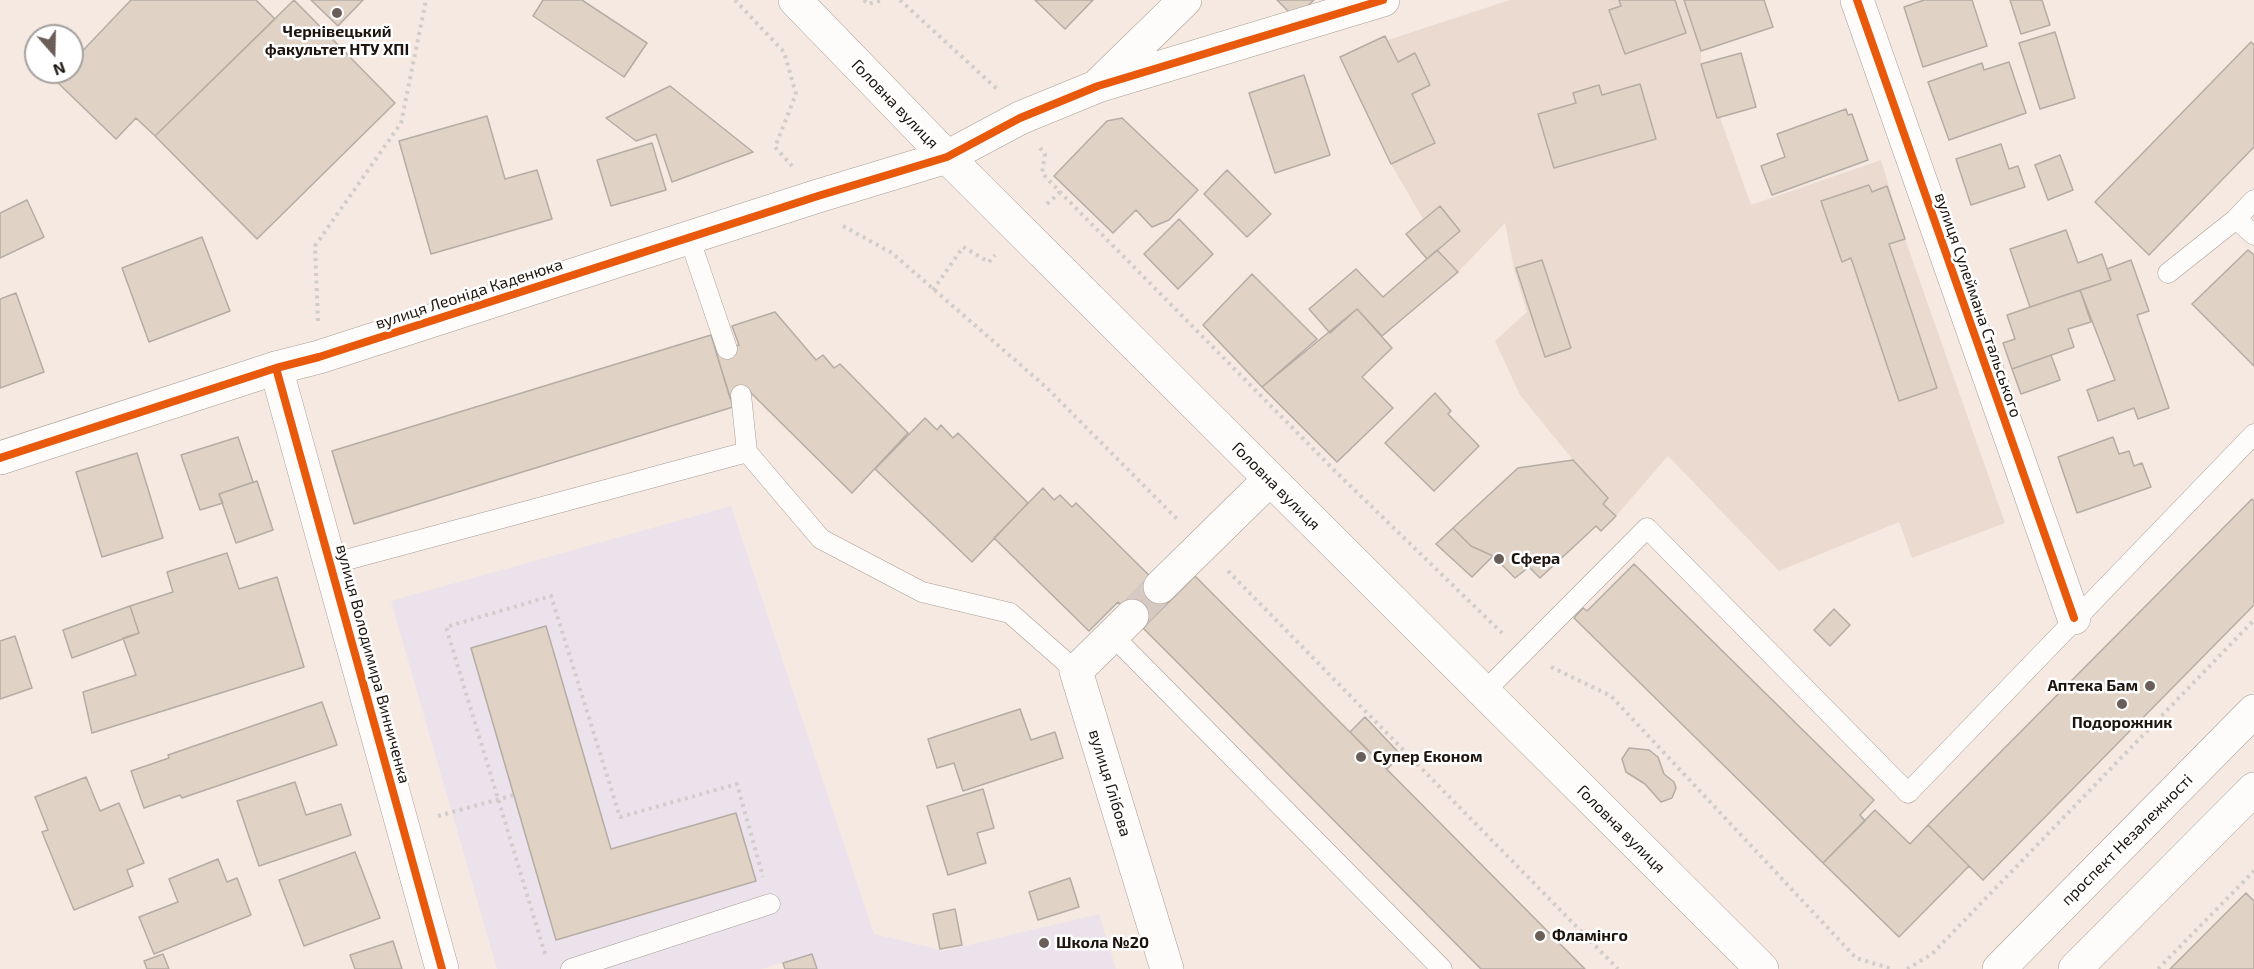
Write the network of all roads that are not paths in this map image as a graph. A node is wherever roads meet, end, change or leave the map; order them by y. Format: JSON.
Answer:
{"nodes":[{"id":1,"x":795,"y":0,"type":"edge"},
{"id":2,"x":1185,"y":0,"type":"edge"},
{"id":3,"x":1383,"y":0,"type":"edge"},
{"id":4,"x":1857,"y":0,"type":"edge"},
{"id":5,"x":1098,"y":86,"type":"junction"},
{"id":6,"x":947,"y":157,"type":"junction"},
{"id":7,"x":2254,"y":200,"type":"edge"},
{"id":8,"x":2236,"y":219,"type":"junction"},
{"id":9,"x":2254,"y":235,"type":"edge"},
{"id":10,"x":689,"y":237,"type":"junction"},
{"id":11,"x":2168,"y":273,"type":"dead end"},
{"id":12,"x":727,"y":349,"type":"dead end"},
{"id":13,"x":276,"y":368,"type":"junction"},
{"id":14,"x":741,"y":395,"type":"dead end"},
{"id":15,"x":2254,"y":434,"type":"edge"},
{"id":16,"x":747,"y":452,"type":"junction"},
{"id":17,"x":0,"y":458,"type":"edge"},
{"id":18,"x":1269,"y":480,"type":"junction"},
{"id":19,"x":332,"y":564,"type":"junction"},
{"id":20,"x":1160,"y":587,"type":"tunnel mouth"},
{"id":21,"x":2074,"y":618,"type":"junction"},
{"id":22,"x":1121,"y":625,"type":"joint"},
{"id":23,"x":1076,"y":671,"type":"junction"},
{"id":24,"x":1484,"y":693,"type":"junction"},
{"id":25,"x":2254,"y":711,"type":"edge"},
{"id":26,"x":2250,"y":800,"type":"edge"},
{"id":27,"x":770,"y":904,"type":"road end"},
{"id":28,"x":442,"y":969,"type":"edge"},
{"id":29,"x":571,"y":969,"type":"edge"},
{"id":30,"x":1167,"y":969,"type":"edge"},
{"id":31,"x":1442,"y":969,"type":"edge"},
{"id":32,"x":1762,"y":969,"type":"edge"},
{"id":33,"x":1999,"y":969,"type":"edge"},
{"id":34,"x":2075,"y":969,"type":"edge"}],
"edges":[{"from":1,"to":6,"type":"street","name":"Головна вулиця"},
{"from":2,"to":5,"type":"street"},
{"from":3,"to":5,"type":"street","name":"вулиця Леоніда Каденюка"},
{"from":4,"to":21,"type":"street","name":"вулиця Сулеймана Стальського"},
{"from":5,"to":6,"type":"street","name":"вулиця Леоніда Каденюка"},
{"from":6,"to":10,"type":"street","name":"вулиця Леоніда Каденюка"},
{"from":6,"to":18,"type":"street","name":"Головна вулиця"},
{"from":7,"to":8,"type":"lane"},
{"from":8,"to":9,"type":"lane"},
{"from":8,"to":11,"type":"lane"},
{"from":10,"to":12,"type":"lane"},
{"from":10,"to":13,"type":"street","name":"вулиця Леоніда Каденюка"},
{"from":13,"to":17,"type":"street","name":"вулиця Леоніда Каденюка"},
{"from":13,"to":19,"type":"street","name":"вулиця Володимира Винниченка"},
{"from":14,"to":16,"type":"lane"},
{"from":15,"to":21,"type":"lane"},
{"from":16,"to":19,"type":"lane"},
{"from":16,"to":23,"type":"lane"},
{"from":18,"to":20,"type":"street"},
{"from":18,"to":24,"type":"street","name":"Головна вулиця"},
{"from":19,"to":28,"type":"street","name":"вулиця Володимира Винниченка"},
{"from":21,"to":24,"type":"lane"},
{"from":22,"to":23,"type":"street"},
{"from":22,"to":31,"type":"lane"},
{"from":23,"to":30,"type":"street","name":"вулиця Глібова"},
{"from":24,"to":32,"type":"street","name":"Головна вулиця"},
{"from":25,"to":33,"type":"street","name":"проспект Незалежності"},
{"from":26,"to":34,"type":"street"},
{"from":27,"to":29,"type":"lane"}]}
